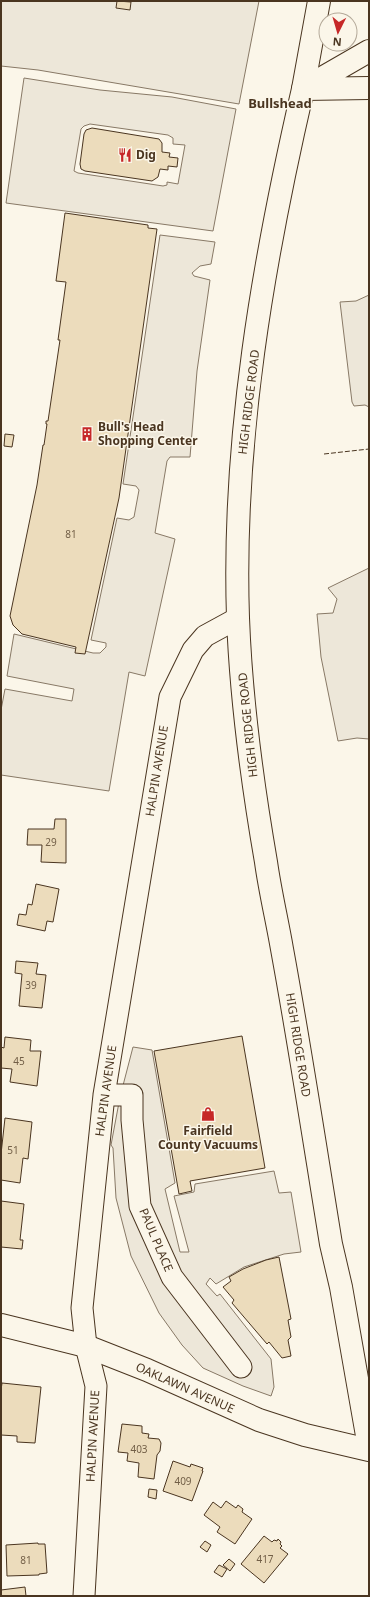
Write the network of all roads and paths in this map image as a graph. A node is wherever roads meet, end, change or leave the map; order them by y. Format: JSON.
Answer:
{"nodes":[{"id":1,"x":319,"y":1,"type":"edge"},
{"id":2,"x":369,"y":51,"type":"edge"},
{"id":3,"x":369,"y":88,"type":"edge"},
{"id":4,"x":303,"y":89,"type":"junction"},
{"id":5,"x":238,"y":618,"type":"junction"},
{"id":6,"x":104,"y":1095,"type":"junction"},
{"id":7,"x":1,"y":1325,"type":"edge"},
{"id":8,"x":86,"y":1346,"type":"junction"},
{"id":9,"x":241,"y":1367,"type":"dead end"},
{"id":10,"x":369,"y":1447,"type":"edge"},
{"id":11,"x":369,"y":1450,"type":"edge"},
{"id":12,"x":84,"y":1596,"type":"edge"}],
"edges":[{"from":1,"to":4,"type":"main road","name":"HIGH RIDGE ROAD"},
{"from":2,"to":4,"type":"main road"},
{"from":3,"to":4,"type":"main road"},
{"from":4,"to":5,"type":"main road","name":"HIGH RIDGE ROAD"},
{"from":5,"to":6,"type":"street","name":"HALPIN AVENUE"},
{"from":5,"to":10,"type":"main road","name":"HIGH RIDGE ROAD"},
{"from":6,"to":8,"type":"street","name":"HALPIN AVENUE"},
{"from":6,"to":9,"type":"street","name":"PAUL PLACE"},
{"from":7,"to":8,"type":"main road","name":"OAKLAWN AVENUE"},
{"from":8,"to":11,"type":"main road","name":"OAKLAWN AVENUE"},
{"from":8,"to":12,"type":"street","name":"HALPIN AVENUE"}]}
